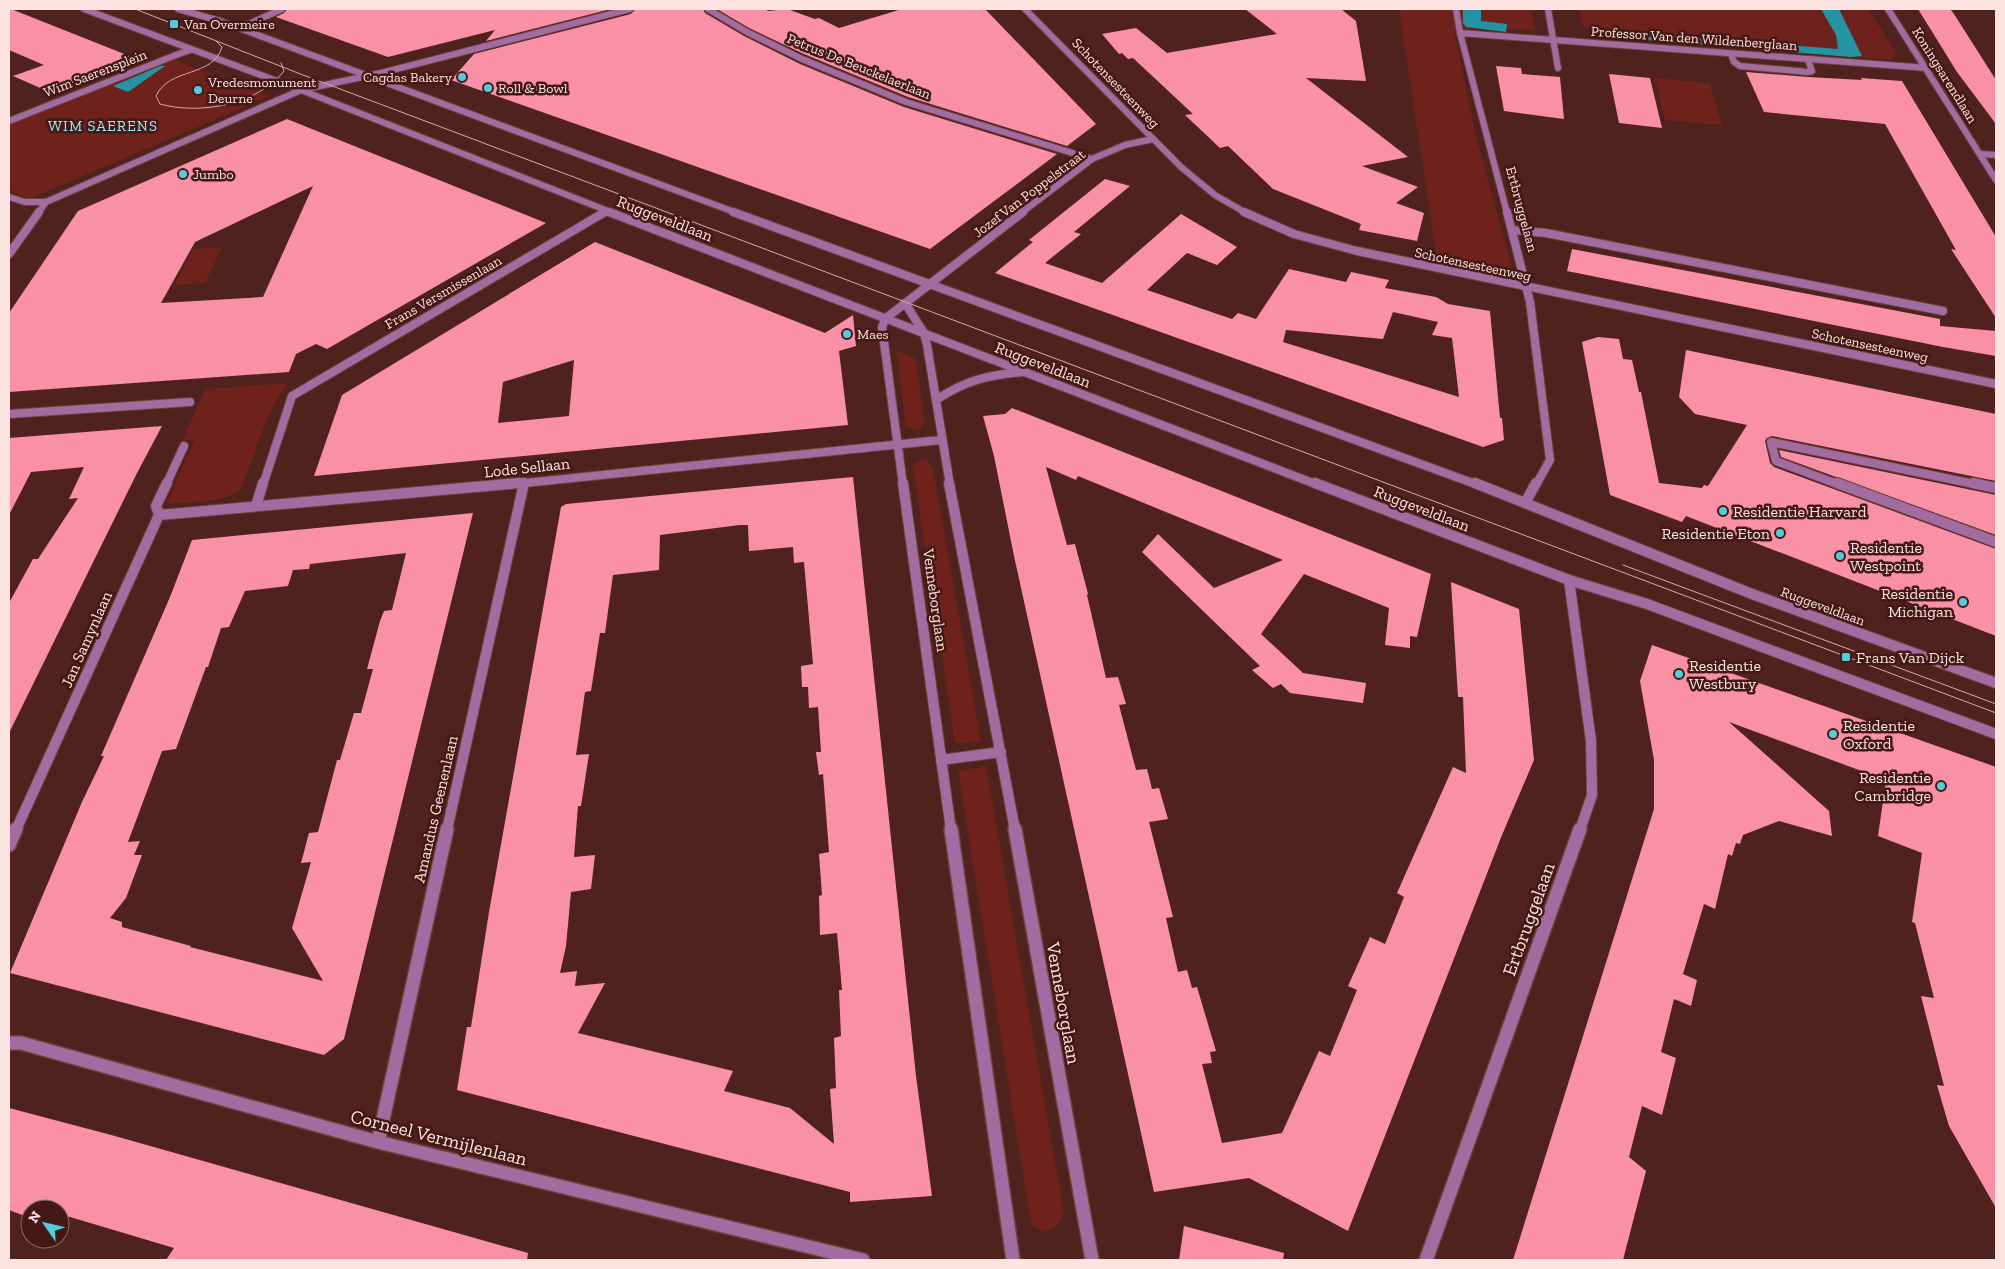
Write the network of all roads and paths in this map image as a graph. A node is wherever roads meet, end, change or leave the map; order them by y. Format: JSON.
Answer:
{"nodes":[{"id":1,"x":84,"y":9,"type":"edge"},
{"id":2,"x":178,"y":9,"type":"edge"},
{"id":3,"x":282,"y":9,"type":"edge"},
{"id":4,"x":630,"y":9,"type":"edge"},
{"id":5,"x":708,"y":9,"type":"edge"},
{"id":6,"x":1026,"y":9,"type":"edge"},
{"id":7,"x":1456,"y":9,"type":"edge"},
{"id":8,"x":1548,"y":9,"type":"edge"},
{"id":9,"x":1888,"y":9,"type":"edge"},
{"id":10,"x":240,"y":28,"type":"junction"},
{"id":11,"x":1460,"y":33,"type":"junction"},
{"id":12,"x":1553,"y":40,"type":"junction"},
{"id":13,"x":190,"y":50,"type":"junction"},
{"id":14,"x":1731,"y":54,"type":"junction"},
{"id":15,"x":1808,"y":60,"type":"junction"},
{"id":16,"x":1558,"y":68,"type":"dead end"},
{"id":17,"x":1927,"y":68,"type":"junction"},
{"id":18,"x":368,"y":76,"type":"junction"},
{"id":19,"x":301,"y":90,"type":"junction"},
{"id":20,"x":9,"y":121,"type":"edge"},
{"id":21,"x":1153,"y":139,"type":"junction"},
{"id":22,"x":1980,"y":154,"type":"junction"},
{"id":23,"x":1996,"y":155,"type":"edge"},
{"id":24,"x":1092,"y":159,"type":"junction"},
{"id":25,"x":1996,"y":180,"type":"edge"},
{"id":26,"x":9,"y":197,"type":"edge"},
{"id":27,"x":46,"y":202,"type":"junction"},
{"id":28,"x":607,"y":211,"type":"junction"},
{"id":29,"x":1512,"y":230,"type":"junction"},
{"id":30,"x":9,"y":254,"type":"edge"},
{"id":31,"x":930,"y":284,"type":"junction"},
{"id":32,"x":1528,"y":288,"type":"junction"},
{"id":33,"x":905,"y":303,"type":"junction"},
{"id":34,"x":1943,"y":311,"type":"dead end"},
{"id":35,"x":886,"y":318,"type":"junction"},
{"id":36,"x":924,"y":334,"type":"junction"},
{"id":37,"x":1024,"y":372,"type":"junction"},
{"id":38,"x":1996,"y":384,"type":"edge"},
{"id":39,"x":936,"y":400,"type":"junction"},
{"id":40,"x":190,"y":402,"type":"dead end"},
{"id":41,"x":9,"y":414,"type":"edge"},
{"id":42,"x":941,"y":440,"type":"junction"},
{"id":43,"x":898,"y":444,"type":"junction"},
{"id":44,"x":184,"y":446,"type":"dead end"},
{"id":45,"x":524,"y":483,"type":"junction"},
{"id":46,"x":1996,"y":488,"type":"edge"},
{"id":47,"x":1525,"y":503,"type":"junction"},
{"id":48,"x":256,"y":506,"type":"junction"},
{"id":49,"x":158,"y":515,"type":"junction"},
{"id":50,"x":1996,"y":542,"type":"edge"},
{"id":51,"x":1569,"y":580,"type":"junction"},
{"id":52,"x":1996,"y":683,"type":"edge"},
{"id":53,"x":1996,"y":734,"type":"edge"},
{"id":54,"x":1001,"y":752,"type":"junction"},
{"id":55,"x":941,"y":760,"type":"junction"},
{"id":56,"x":9,"y":845,"type":"edge"},
{"id":57,"x":9,"y":1042,"type":"edge"},
{"id":58,"x":378,"y":1142,"type":"junction"},
{"id":59,"x":863,"y":1260,"type":"edge"},
{"id":60,"x":1013,"y":1260,"type":"edge"},
{"id":61,"x":1092,"y":1260,"type":"edge"},
{"id":62,"x":1426,"y":1260,"type":"edge"}],
"edges":[{"from":1,"to":13,"type":"street","name":"Ruggeveldlaan"},
{"from":2,"to":10,"type":"street","name":"Ruggeveldlaan"},
{"from":3,"to":10,"type":"street"},
{"from":4,"to":18,"type":"street"},
{"from":5,"to":24,"type":"street","name":"Petrus De Beuckelaerlaan"},
{"from":6,"to":21,"type":"street","name":"Schotensesteenweg"},
{"from":7,"to":11,"type":"street","name":"Ertbruggelaan"},
{"from":8,"to":12,"type":"street"},
{"from":9,"to":17,"type":"street","name":"Koningsarendlaan"},
{"from":10,"to":18,"type":"street","name":"Ruggeveldlaan"},
{"from":11,"to":12,"type":"street","name":"Professor Van den Wildenberglaan"},
{"from":11,"to":29,"type":"street","name":"Ertbruggelaan"},
{"from":12,"to":14,"type":"street","name":"Professor Van den Wildenberglaan"},
{"from":12,"to":16,"type":"street"},
{"from":13,"to":19,"type":"street","name":"Ruggeveldlaan"},
{"from":13,"to":20,"type":"street","name":"Wim Saerensplein"},
{"from":14,"to":15,"type":"street","name":"Professor Van den Wildenberglaan"},
{"from":14,"to":15,"type":"street"},
{"from":15,"to":17,"type":"street","name":"Professor Van den Wildenberglaan"},
{"from":17,"to":22,"type":"street","name":"Koningsarendlaan"},
{"from":18,"to":19,"type":"street"},
{"from":18,"to":31,"type":"street","name":"Ruggeveldlaan"},
{"from":19,"to":27,"type":"street"},
{"from":19,"to":28,"type":"street","name":"Ruggeveldlaan"},
{"from":21,"to":24,"type":"street","name":"Jozef Van Poppelstraat"},
{"from":21,"to":32,"type":"street","name":"Schotensesteenweg"},
{"from":22,"to":23,"type":"street"},
{"from":22,"to":25,"type":"street","name":"Koningsarendlaan"},
{"from":24,"to":31,"type":"street","name":"Jozef Van Poppelstraat"},
{"from":26,"to":27,"type":"street"},
{"from":27,"to":30,"type":"street"},
{"from":28,"to":35,"type":"street","name":"Ruggeveldlaan"},
{"from":28,"to":48,"type":"street","name":"Frans Versmissenlaan"},
{"from":29,"to":32,"type":"street","name":"Ertbruggelaan"},
{"from":29,"to":34,"type":"street"},
{"from":31,"to":33,"type":"street"},
{"from":31,"to":47,"type":"street","name":"Ruggeveldlaan"},
{"from":32,"to":38,"type":"street","name":"Schotensesteenweg"},
{"from":32,"to":47,"type":"street","name":"Ertbruggelaan"},
{"from":33,"to":35,"type":"street"},
{"from":33,"to":36,"type":"street"},
{"from":35,"to":36,"type":"street","name":"Ruggeveldlaan"},
{"from":35,"to":43,"type":"street","name":"Venneborglaan"},
{"from":36,"to":37,"type":"street","name":"Ruggeveldlaan"},
{"from":36,"to":39,"type":"street","name":"Venneborglaan"},
{"from":37,"to":39,"type":"street"},
{"from":37,"to":51,"type":"street","name":"Ruggeveldlaan"},
{"from":39,"to":42,"type":"street","name":"Venneborglaan"},
{"from":40,"to":41,"type":"street"},
{"from":42,"to":43,"type":"street"},
{"from":42,"to":54,"type":"street","name":"Venneborglaan"},
{"from":43,"to":45,"type":"street","name":"Lode Sellaan"},
{"from":43,"to":55,"type":"street","name":"Venneborglaan"},
{"from":44,"to":49,"type":"street","name":"Jan Samynlaan"},
{"from":45,"to":48,"type":"street","name":"Lode Sellaan"},
{"from":45,"to":58,"type":"street","name":"Amandus Geenenlaan"},
{"from":46,"to":50,"type":"street"},
{"from":47,"to":52,"type":"street","name":"Ruggeveldlaan"},
{"from":48,"to":49,"type":"street","name":"Lode Sellaan"},
{"from":49,"to":56,"type":"street","name":"Jan Samynlaan"},
{"from":51,"to":53,"type":"street","name":"Ruggeveldlaan"},
{"from":51,"to":62,"type":"street","name":"Ertbruggelaan"},
{"from":54,"to":55,"type":"street"},
{"from":54,"to":61,"type":"street","name":"Venneborglaan"},
{"from":55,"to":60,"type":"street","name":"Venneborglaan"},
{"from":57,"to":58,"type":"street","name":"Corneel Vermijlenlaan"},
{"from":58,"to":59,"type":"street","name":"Corneel Vermijlenlaan"}]}
